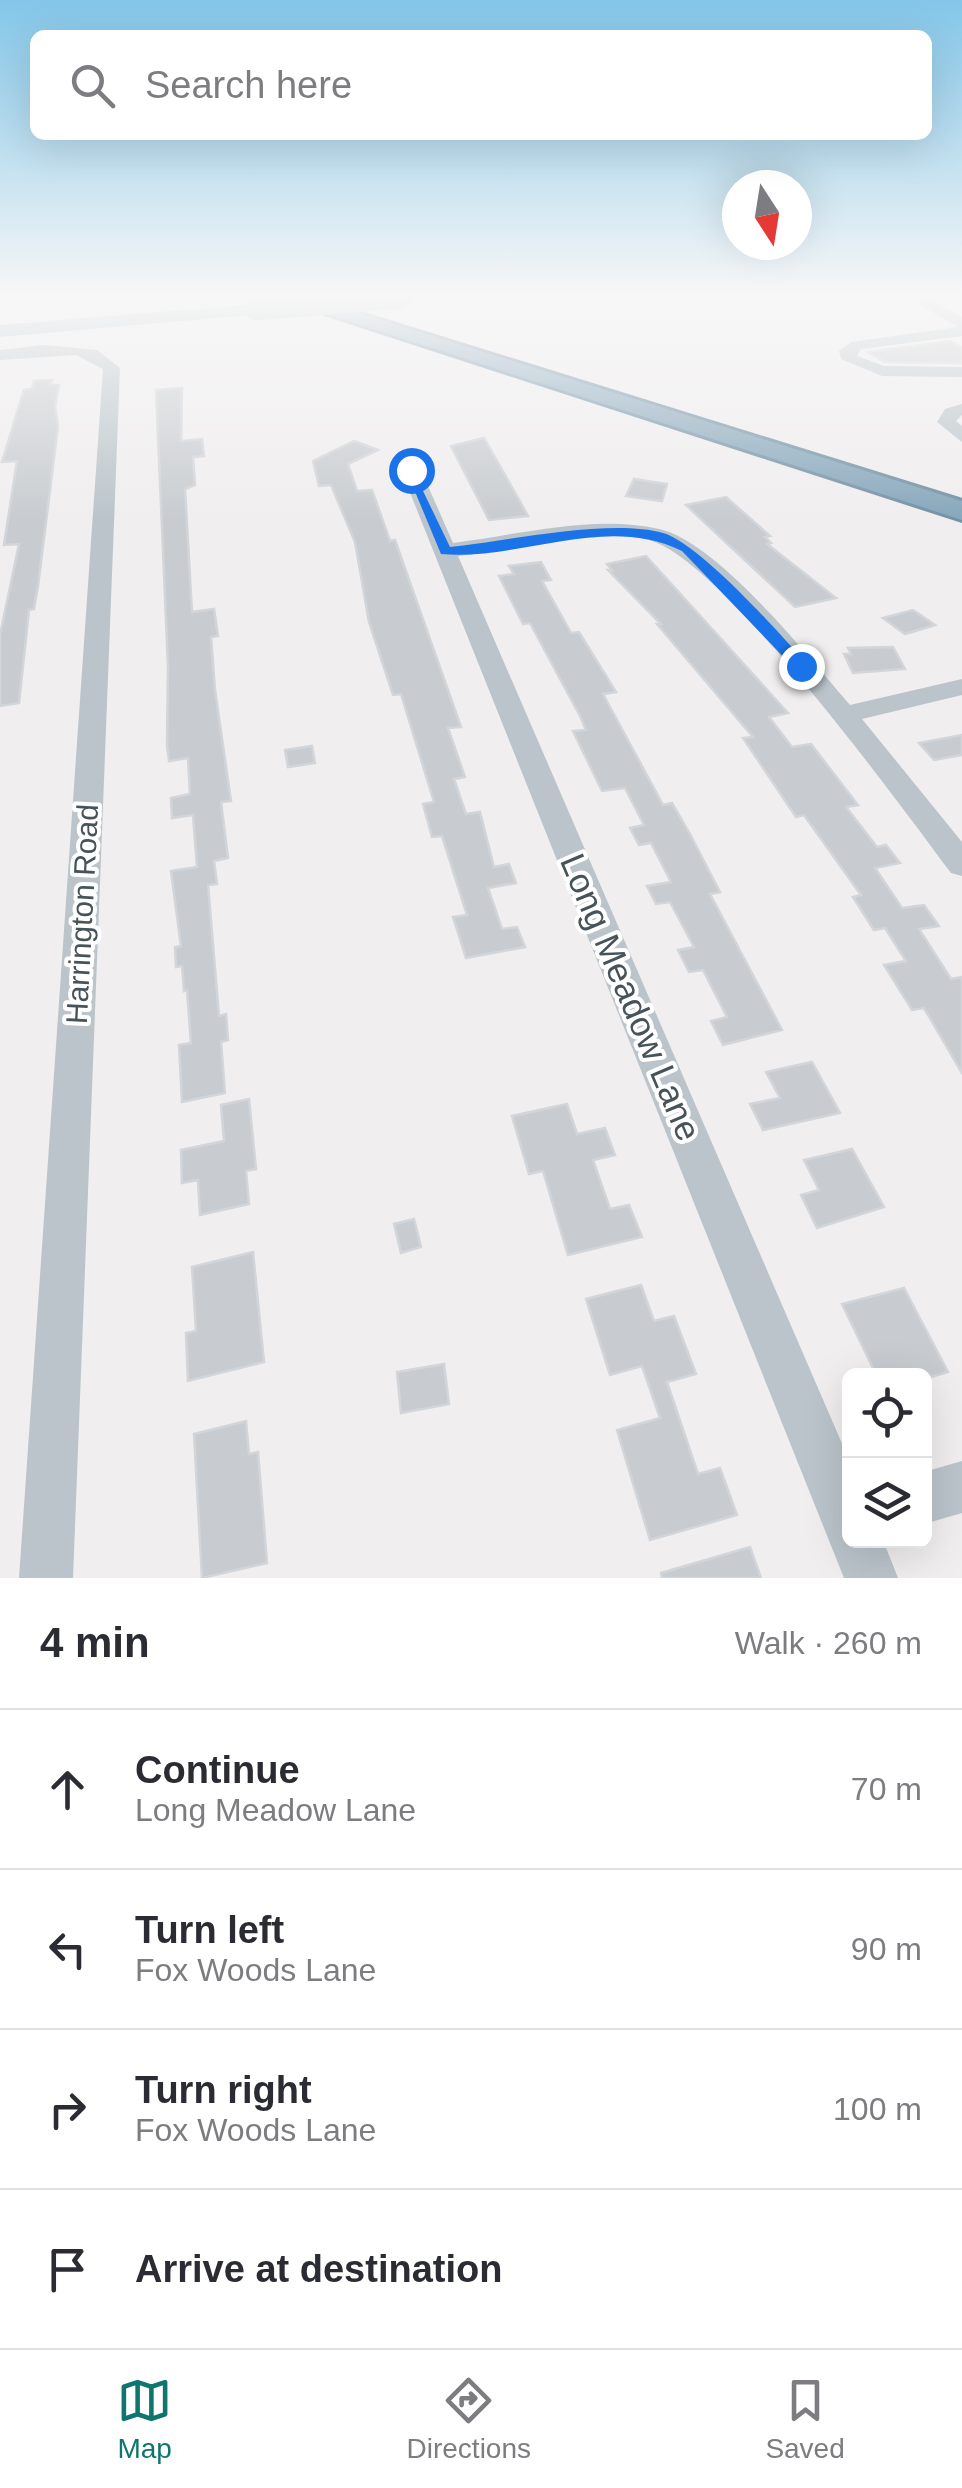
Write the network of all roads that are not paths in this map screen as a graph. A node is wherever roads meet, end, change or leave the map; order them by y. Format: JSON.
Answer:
{"nodes":[{"id":1,"x":112,"y":372,"type":"edge"},
{"id":2,"x":521,"y":372,"type":"edge"},
{"id":3,"x":592,"y":372,"type":"edge"},
{"id":4,"x":933,"y":372,"type":"edge"},
{"id":5,"x":962,"y":372,"type":"edge"},
{"id":6,"x":962,"y":409,"type":"edge"},
{"id":7,"x":962,"y":436,"type":"edge"},
{"id":8,"x":411,"y":470,"type":"dead end"},
{"id":9,"x":962,"y":484,"type":"edge"},
{"id":10,"x":962,"y":511,"type":"edge"},
{"id":11,"x":446,"y":552,"type":"junction"},
{"id":12,"x":962,"y":686,"type":"edge"},
{"id":13,"x":842,"y":714,"type":"junction"},
{"id":14,"x":962,"y":865,"type":"edge"},
{"id":15,"x":962,"y":1487,"type":"edge"},
{"id":16,"x":932,"y":1496,"type":"edge"},
{"id":17,"x":842,"y":1507,"type":"edge"},
{"id":18,"x":859,"y":1548,"type":"edge"},
{"id":19,"x":46,"y":1578,"type":"edge"},
{"id":20,"x":871,"y":1578,"type":"edge"}],
"edges":[{"from":1,"to":19,"type":"street","name":"Harrington Road"},
{"from":2,"to":10,"type":"highway"},
{"from":3,"to":9,"type":"highway"},
{"from":4,"to":5,"type":"street"},
{"from":6,"to":7,"type":"street"},
{"from":8,"to":11,"type":"street","name":"Long Meadow Lane"},
{"from":11,"to":13,"type":"street"},
{"from":11,"to":17,"type":"street","name":"Long Meadow Lane"},
{"from":12,"to":13,"type":"street"},
{"from":13,"to":14,"type":"street"},
{"from":15,"to":16,"type":"street"},
{"from":18,"to":20,"type":"street","name":"Long Meadow Lane"}]}
